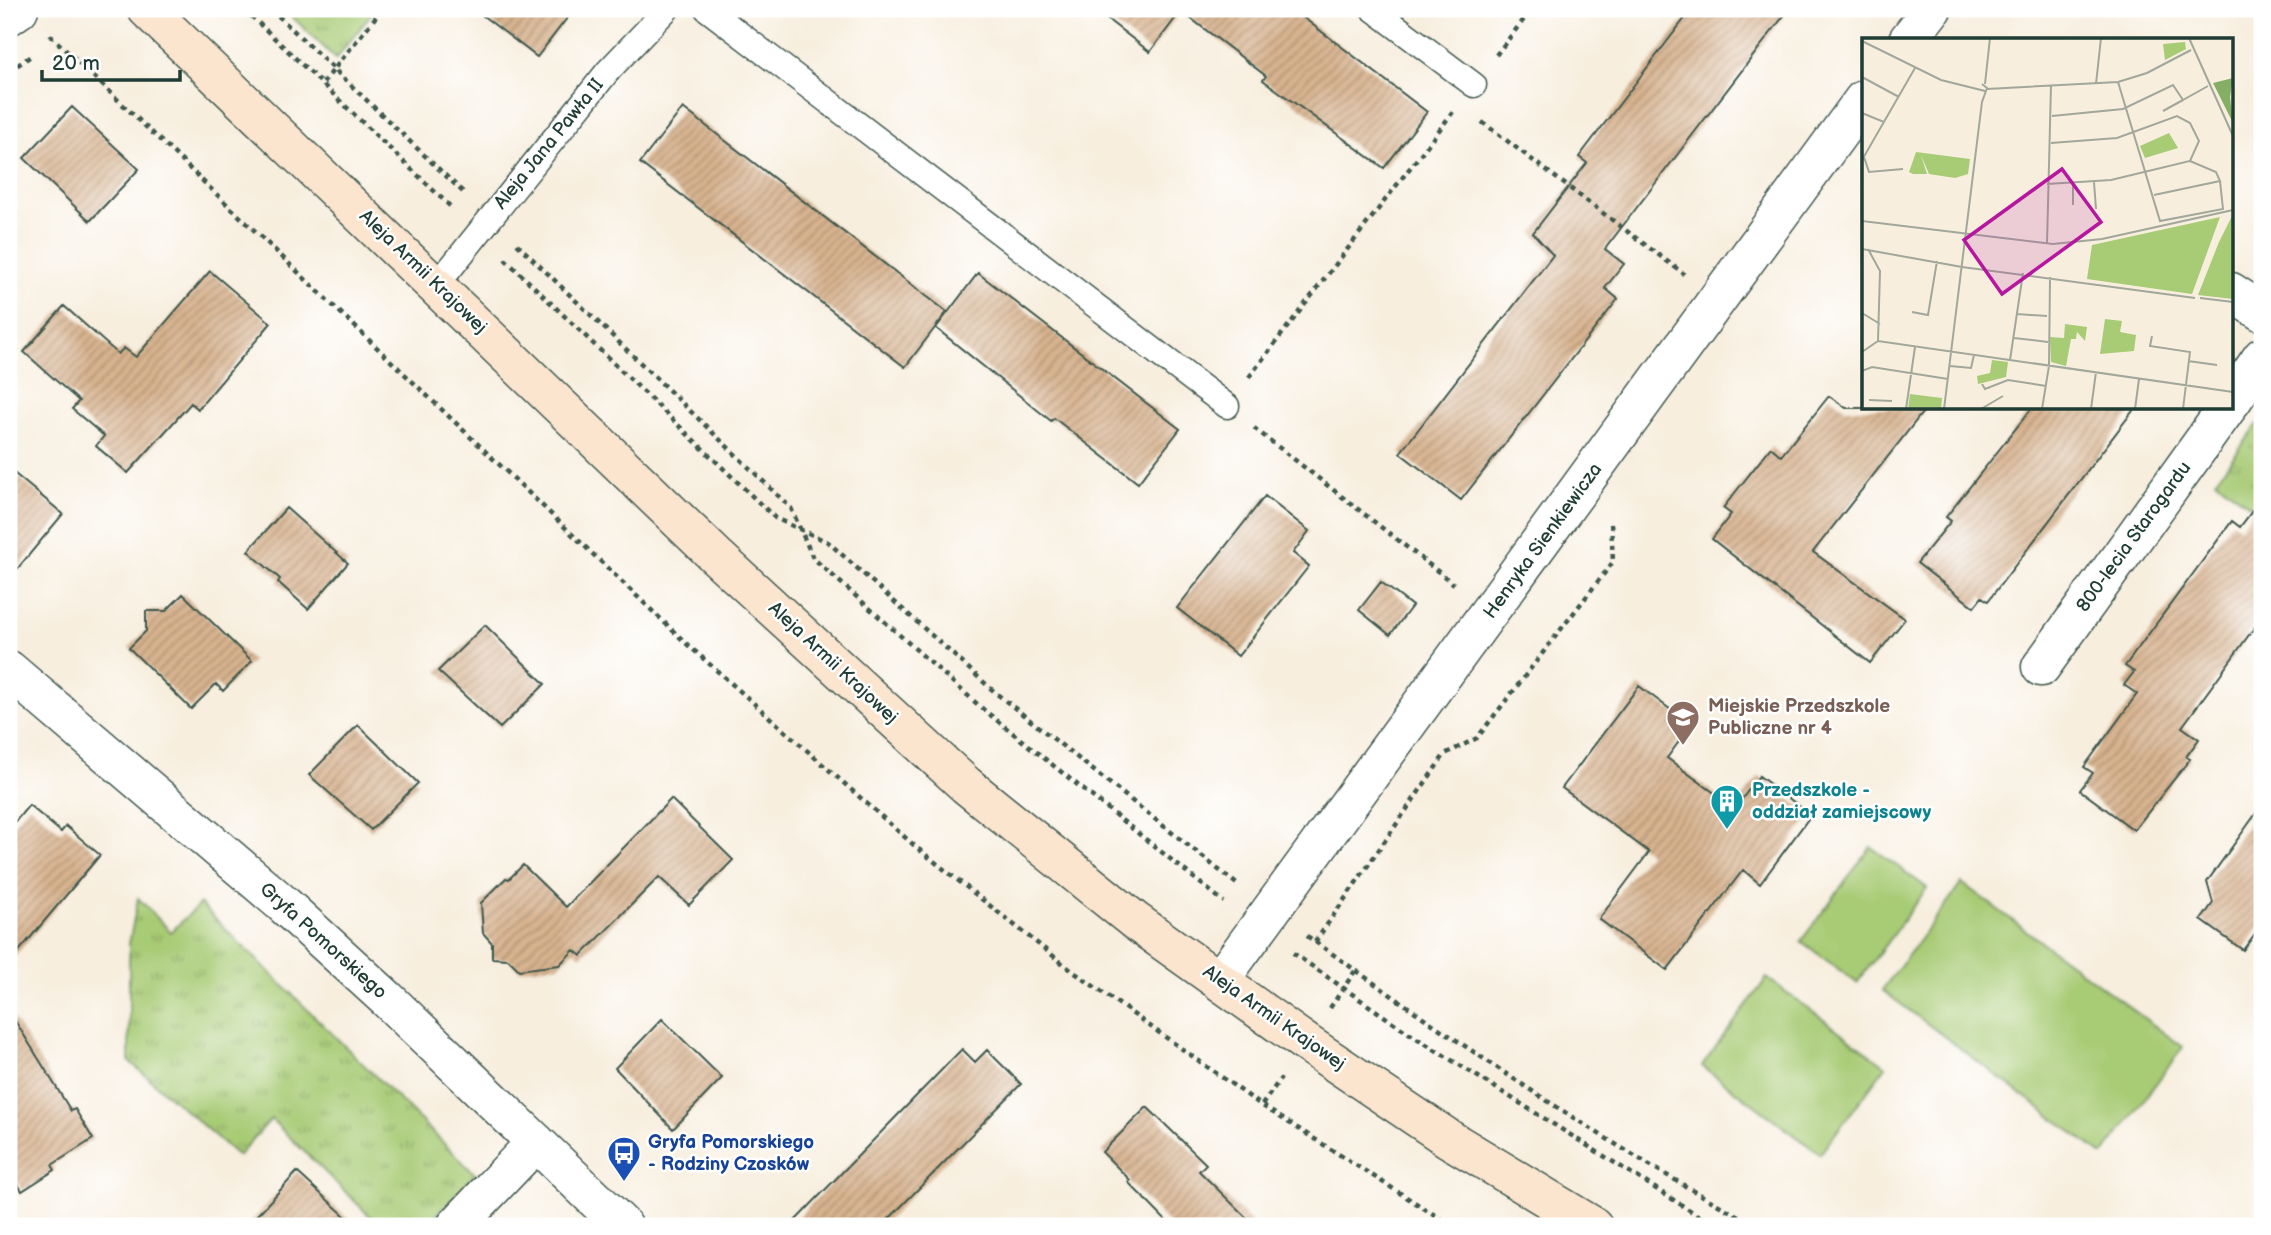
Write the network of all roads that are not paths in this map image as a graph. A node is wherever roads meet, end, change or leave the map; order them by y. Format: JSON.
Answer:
{"nodes":[{"id":1,"x":19,"y":9,"type":"edge"},
{"id":2,"x":147,"y":9,"type":"edge"},
{"id":3,"x":667,"y":9,"type":"edge"},
{"id":4,"x":707,"y":9,"type":"edge"},
{"id":5,"x":1373,"y":9,"type":"edge"},
{"id":6,"x":1932,"y":9,"type":"edge"},
{"id":7,"x":9,"y":16,"type":"edge"},
{"id":8,"x":1910,"y":38,"type":"edge"},
{"id":9,"x":1474,"y":85,"type":"road end"},
{"id":10,"x":1862,"y":101,"type":"edge"},
{"id":11,"x":437,"y":285,"type":"junction"},
{"id":12,"x":2232,"y":293,"type":"edge"},
{"id":13,"x":2262,"y":312,"type":"edge"},
{"id":14,"x":2262,"y":357,"type":"edge"},
{"id":15,"x":2232,"y":401,"type":"edge"},
{"id":16,"x":1227,"y":406,"type":"road end"},
{"id":17,"x":2226,"y":410,"type":"edge"},
{"id":18,"x":2040,"y":667,"type":"dead end"},
{"id":19,"x":9,"y":670,"type":"edge"},
{"id":20,"x":1220,"y":980,"type":"junction"},
{"id":21,"x":536,"y":1142,"type":"junction"},
{"id":22,"x":456,"y":1226,"type":"edge"},
{"id":23,"x":623,"y":1226,"type":"edge"},
{"id":24,"x":1593,"y":1226,"type":"edge"}],
"edges":[{"from":1,"to":7,"type":"street"},
{"from":2,"to":11,"type":"main road","name":"Aleja Armii Krajowej"},
{"from":3,"to":11,"type":"lane","name":"Aleja Jana Pawła II"},
{"from":4,"to":16,"type":"lane"},
{"from":5,"to":9,"type":"lane"},
{"from":6,"to":8,"type":"street"},
{"from":10,"to":20,"type":"street","name":"Henryka Sienkiewicza"},
{"from":11,"to":20,"type":"main road","name":"Aleja Armii Krajowej"},
{"from":12,"to":13,"type":"street"},
{"from":14,"to":15,"type":"street"},
{"from":17,"to":18,"type":"street","name":"800-lecia Starogardu"},
{"from":19,"to":21,"type":"street","name":"Gryfa Pomorskiego"},
{"from":20,"to":24,"type":"main road","name":"Aleja Armii Krajowej"},
{"from":21,"to":22,"type":"street"},
{"from":21,"to":23,"type":"street","name":"Gryfa Pomorskiego"}]}
